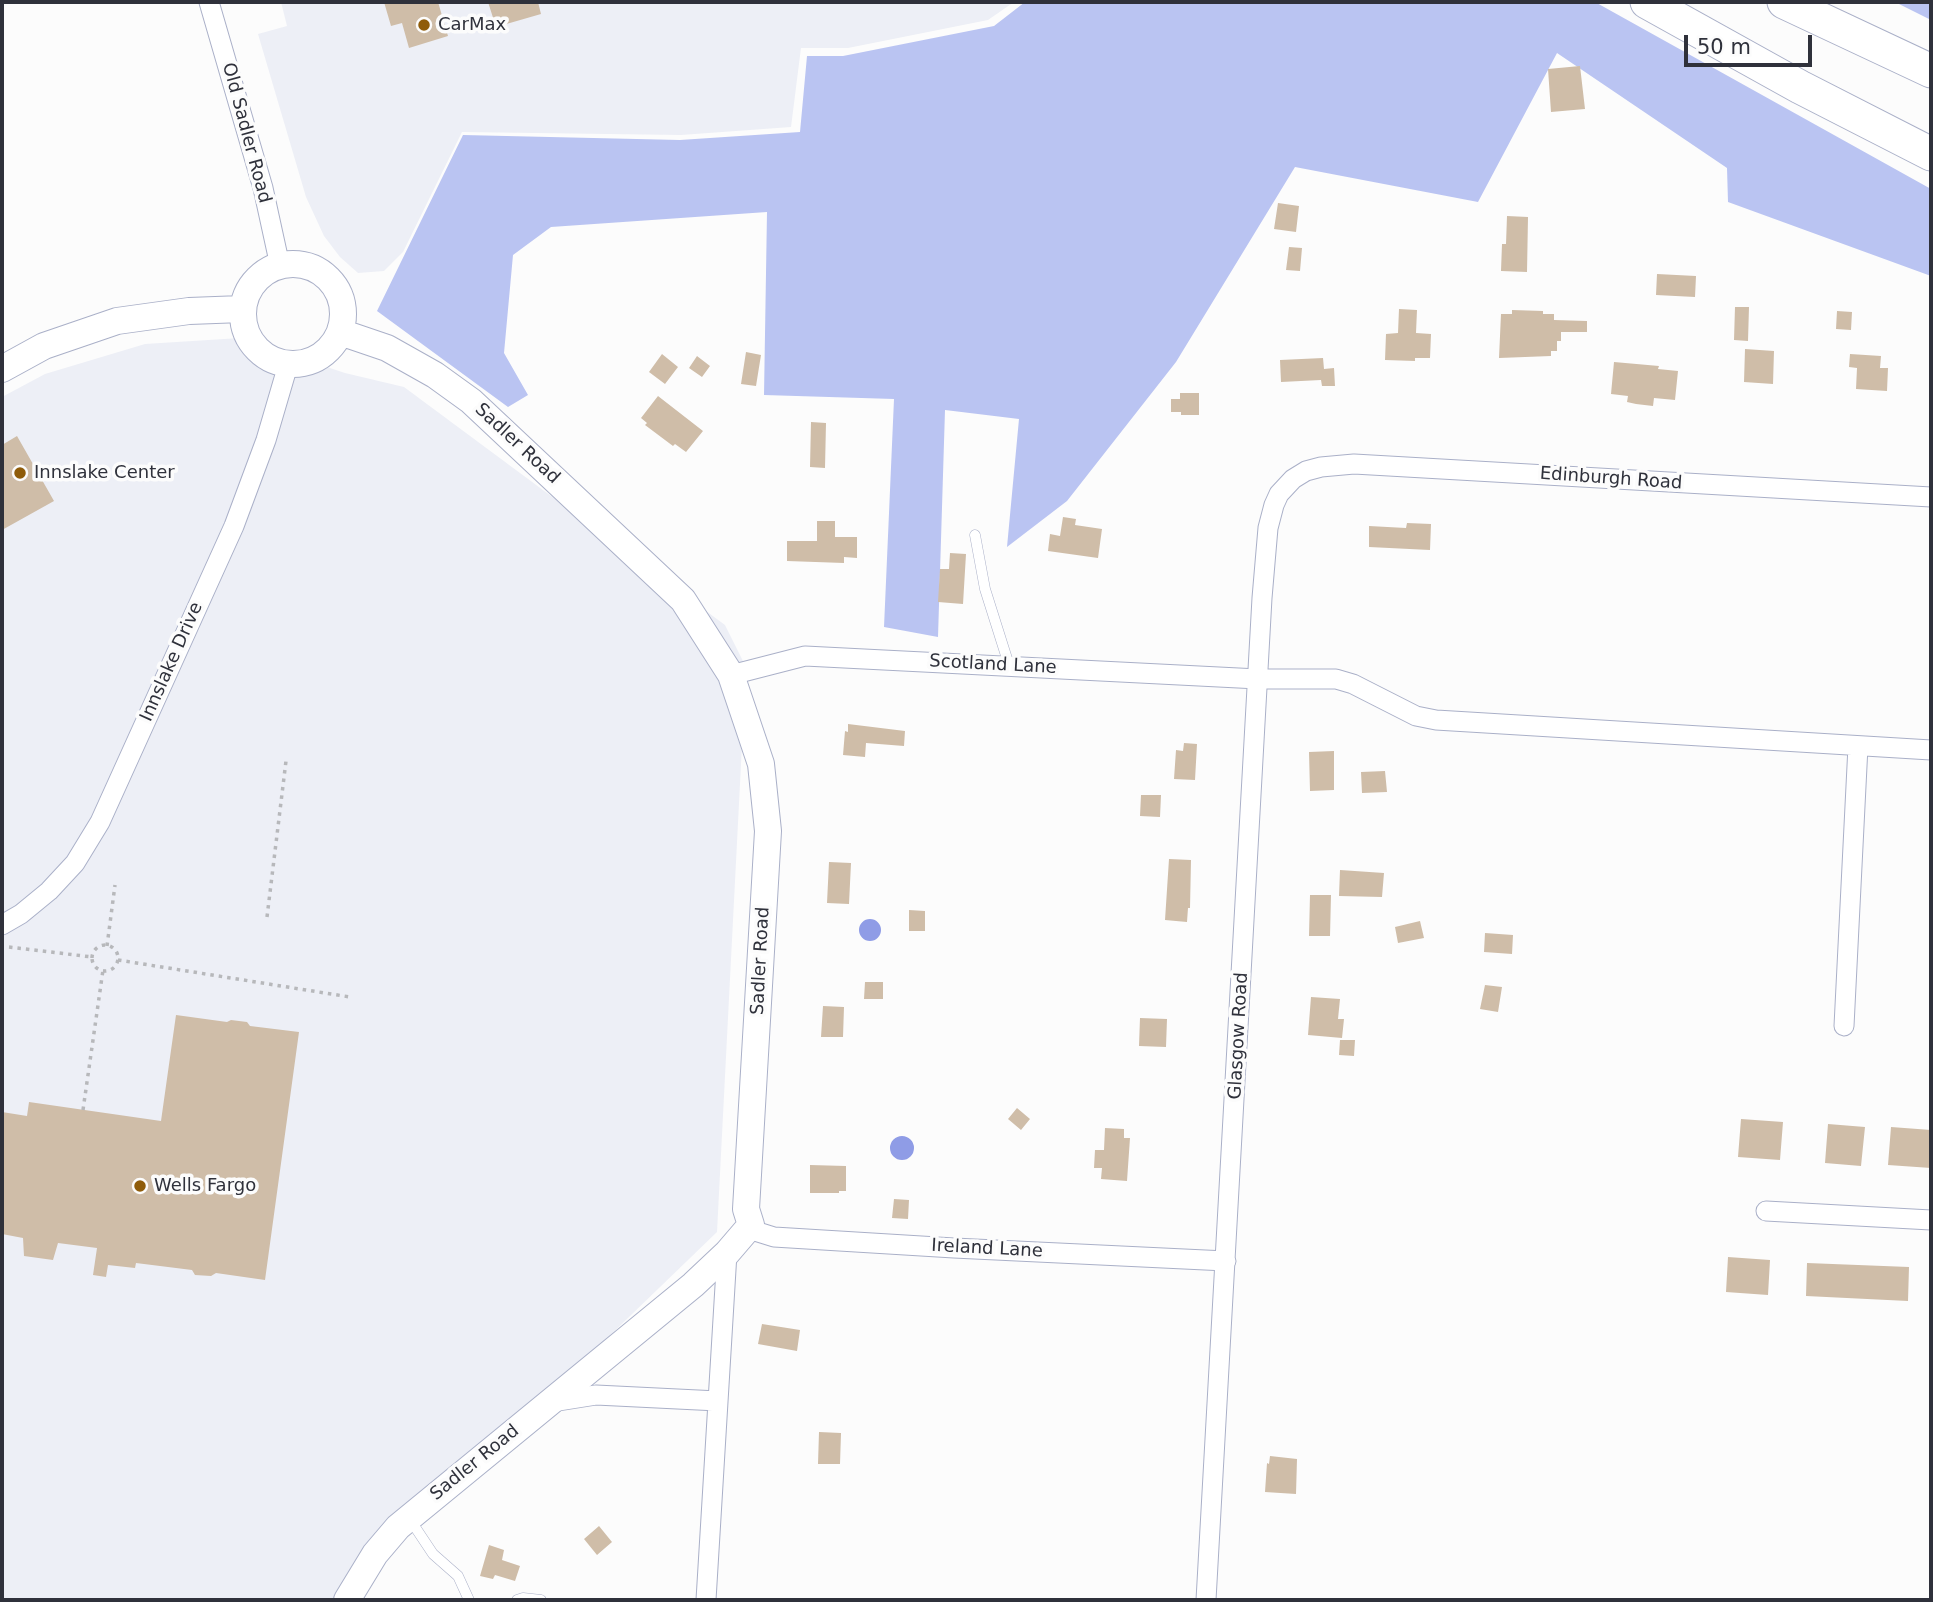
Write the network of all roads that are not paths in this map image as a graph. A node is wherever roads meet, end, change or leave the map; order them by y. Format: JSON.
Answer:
{"nodes":[{"id":1,"x":209,"y":2,"type":"edge"},
{"id":2,"x":1647,"y":2,"type":"edge"},
{"id":3,"x":1784,"y":2,"type":"edge"},
{"id":4,"x":1831,"y":2,"type":"edge"},
{"id":5,"x":1931,"y":57,"type":"edge"},
{"id":6,"x":1931,"y":71,"type":"edge"},
{"id":7,"x":1931,"y":154,"type":"edge"},
{"id":8,"x":280,"y":266,"type":"junction"},
{"id":9,"x":242,"y":309,"type":"junction"},
{"id":10,"x":340,"y":332,"type":"junction"},
{"id":11,"x":288,"y":365,"type":"junction"},
{"id":12,"x":2,"y":369,"type":"edge"},
{"id":13,"x":1293,"y":479,"type":"joint"},
{"id":14,"x":1931,"y":497,"type":"edge"},
{"id":15,"x":975,"y":536,"type":"dead end"},
{"id":16,"x":1009,"y":666,"type":"junction"},
{"id":17,"x":731,"y":675,"type":"junction"},
{"id":18,"x":1258,"y":678,"type":"junction"},
{"id":19,"x":1858,"y":746,"type":"junction"},
{"id":20,"x":1931,"y":750,"type":"edge"},
{"id":21,"x":2,"y":925,"type":"edge"},
{"id":22,"x":1844,"y":1026,"type":"dead end"},
{"id":23,"x":1766,"y":1211,"type":"dead end"},
{"id":24,"x":1931,"y":1220,"type":"edge"},
{"id":25,"x":751,"y":1225,"type":"junction"},
{"id":26,"x":727,"y":1253,"type":"junction"},
{"id":27,"x":1226,"y":1261,"type":"junction"},
{"id":28,"x":718,"y":1401,"type":"junction"},
{"id":29,"x":548,"y":1403,"type":"junction"},
{"id":30,"x":409,"y":1518,"type":"junction"},
{"id":31,"x":347,"y":1600,"type":"edge"},
{"id":32,"x":469,"y":1600,"type":"edge"},
{"id":33,"x":516,"y":1600,"type":"edge"},
{"id":34,"x":541,"y":1600,"type":"edge"},
{"id":35,"x":706,"y":1600,"type":"edge"},
{"id":36,"x":1206,"y":1600,"type":"edge"}],
"edges":[{"from":1,"to":8,"type":"street","name":"Old Sadler Road"},
{"from":2,"to":7,"type":"highway"},
{"from":3,"to":6,"type":"highway"},
{"from":4,"to":5,"type":"highway"},
{"from":8,"to":9,"type":"street"},
{"from":8,"to":10,"type":"street"},
{"from":9,"to":11,"type":"street"},
{"from":9,"to":12,"type":"street"},
{"from":10,"to":11,"type":"street"},
{"from":10,"to":17,"type":"street","name":"Sadler Road"},
{"from":11,"to":21,"type":"street","name":"Innslake Drive"},
{"from":13,"to":14,"type":"street","name":"Edinburgh Road"},
{"from":13,"to":18,"type":"street","name":"Glasgow Road"},
{"from":15,"to":16,"type":"lane"},
{"from":16,"to":17,"type":"street","name":"Scotland Lane"},
{"from":16,"to":18,"type":"street","name":"Scotland Lane"},
{"from":17,"to":25,"type":"street","name":"Sadler Road"},
{"from":18,"to":19,"type":"street","name":"Scotland Lane"},
{"from":18,"to":27,"type":"street","name":"Glasgow Road"},
{"from":19,"to":20,"type":"street","name":"Scotland Lane"},
{"from":19,"to":22,"type":"street"},
{"from":23,"to":24,"type":"street"},
{"from":25,"to":26,"type":"street","name":"Sadler Road"},
{"from":25,"to":27,"type":"street","name":"Ireland Lane"},
{"from":26,"to":28,"type":"street"},
{"from":26,"to":29,"type":"street","name":"Sadler Road"},
{"from":27,"to":36,"type":"street","name":"Glasgow Road"},
{"from":28,"to":29,"type":"street"},
{"from":28,"to":35,"type":"street"},
{"from":29,"to":30,"type":"street","name":"Sadler Road"},
{"from":30,"to":31,"type":"street","name":"Sadler Road"},
{"from":30,"to":32,"type":"lane"},
{"from":33,"to":34,"type":"lane"}]}
